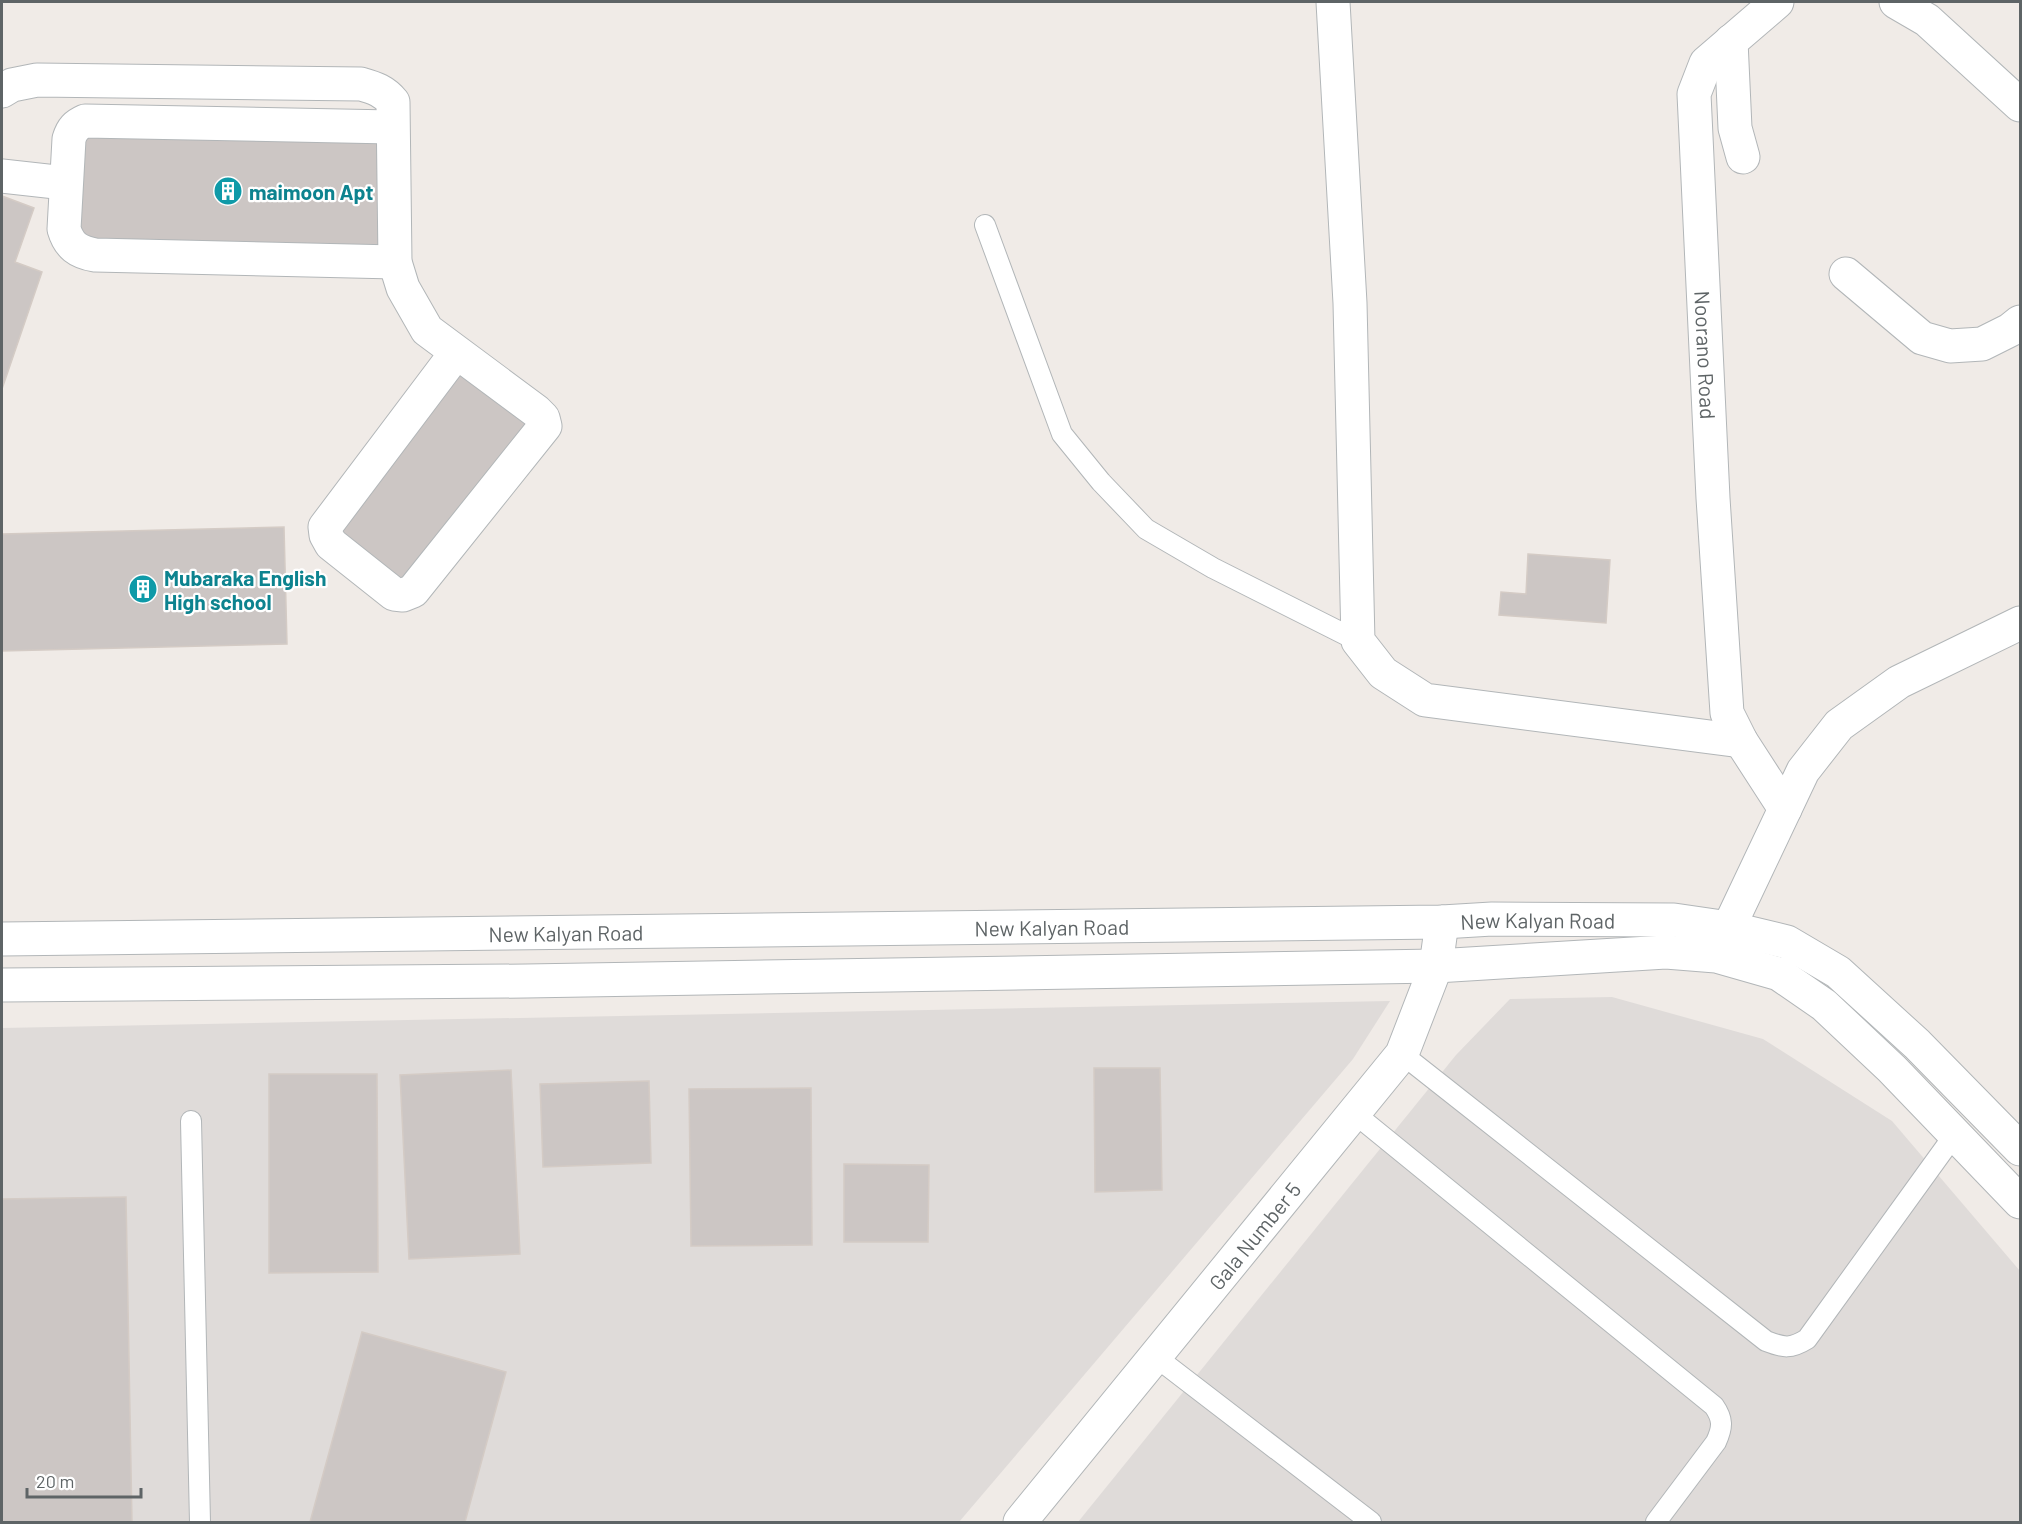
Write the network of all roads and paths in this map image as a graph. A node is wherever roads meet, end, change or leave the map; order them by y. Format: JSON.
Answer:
{"nodes":[{"id":1,"x":1333,"y":2,"type":"edge"},
{"id":2,"x":1777,"y":2,"type":"edge"},
{"id":3,"x":1896,"y":2,"type":"edge"},
{"id":4,"x":1935,"y":11,"type":"edge"},
{"id":5,"x":1731,"y":41,"type":"junction"},
{"id":6,"x":2,"y":91,"type":"edge"},
{"id":7,"x":2020,"y":105,"type":"edge"},
{"id":8,"x":392,"y":127,"type":"junction"},
{"id":9,"x":1743,"y":158,"type":"dead end"},
{"id":10,"x":2,"y":176,"type":"edge"},
{"id":11,"x":65,"y":183,"type":"junction"},
{"id":12,"x":985,"y":225,"type":"dead end"},
{"id":13,"x":395,"y":262,"type":"junction"},
{"id":14,"x":1846,"y":274,"type":"dead end"},
{"id":15,"x":2020,"y":321,"type":"edge"},
{"id":16,"x":456,"y":353,"type":"junction"},
{"id":17,"x":2020,"y":623,"type":"edge"},
{"id":18,"x":1358,"y":641,"type":"junction"},
{"id":19,"x":1742,"y":741,"type":"junction"},
{"id":20,"x":1785,"y":809,"type":"junction"},
{"id":21,"x":1442,"y":922,"type":"junction"},
{"id":22,"x":2,"y":939,"type":"edge"},
{"id":23,"x":1722,"y":942,"type":"junction"},
{"id":24,"x":1436,"y":966,"type":"junction"},
{"id":25,"x":2,"y":985,"type":"edge"},
{"id":26,"x":1402,"y":1054,"type":"junction"},
{"id":27,"x":1354,"y":1113,"type":"junction"},
{"id":28,"x":191,"y":1121,"type":"dead end"},
{"id":29,"x":1955,"y":1134,"type":"junction"},
{"id":30,"x":2020,"y":1149,"type":"edge"},
{"id":31,"x":2020,"y":1202,"type":"edge"},
{"id":32,"x":1156,"y":1357,"type":"junction"},
{"id":33,"x":200,"y":1522,"type":"edge"},
{"id":34,"x":1020,"y":1522,"type":"edge"},
{"id":35,"x":1371,"y":1522,"type":"edge"},
{"id":36,"x":1656,"y":1522,"type":"edge"}],
"edges":[{"from":1,"to":18,"type":"street"},
{"from":2,"to":5,"type":"street","name":"Noorano Road"},
{"from":3,"to":4,"type":"street"},
{"from":4,"to":7,"type":"street"},
{"from":5,"to":9,"type":"street"},
{"from":5,"to":19,"type":"street","name":"Noorano Road"},
{"from":6,"to":8,"type":"street"},
{"from":8,"to":11,"type":"street"},
{"from":8,"to":13,"type":"street"},
{"from":10,"to":11,"type":"street"},
{"from":11,"to":13,"type":"street"},
{"from":12,"to":18,"type":"lane"},
{"from":13,"to":16,"type":"street"},
{"from":14,"to":15,"type":"street"},
{"from":16,"to":16,"type":"street"},
{"from":17,"to":20,"type":"street"},
{"from":18,"to":19,"type":"street"},
{"from":19,"to":20,"type":"street","name":"Noorano Road"},
{"from":20,"to":23,"type":"street"},
{"from":21,"to":22,"type":"street","name":"New Kalyan Road"},
{"from":21,"to":23,"type":"street","name":"New Kalyan Road"},
{"from":21,"to":24,"type":"street","name":"Gala Number 5"},
{"from":23,"to":24,"type":"street"},
{"from":23,"to":29,"type":"street","name":"New Kalyan Road"},
{"from":23,"to":30,"type":"street","name":"New Kalyan Road"},
{"from":24,"to":25,"type":"street"},
{"from":24,"to":26,"type":"street","name":"Gala Number 5"},
{"from":26,"to":27,"type":"street","name":"Gala Number 5"},
{"from":26,"to":29,"type":"lane"},
{"from":27,"to":32,"type":"street","name":"Gala Number 5"},
{"from":27,"to":36,"type":"lane"},
{"from":28,"to":33,"type":"lane"},
{"from":29,"to":31,"type":"street","name":"New Kalyan Road"},
{"from":32,"to":34,"type":"street","name":"Gala Number 5"},
{"from":32,"to":35,"type":"lane"}]}
